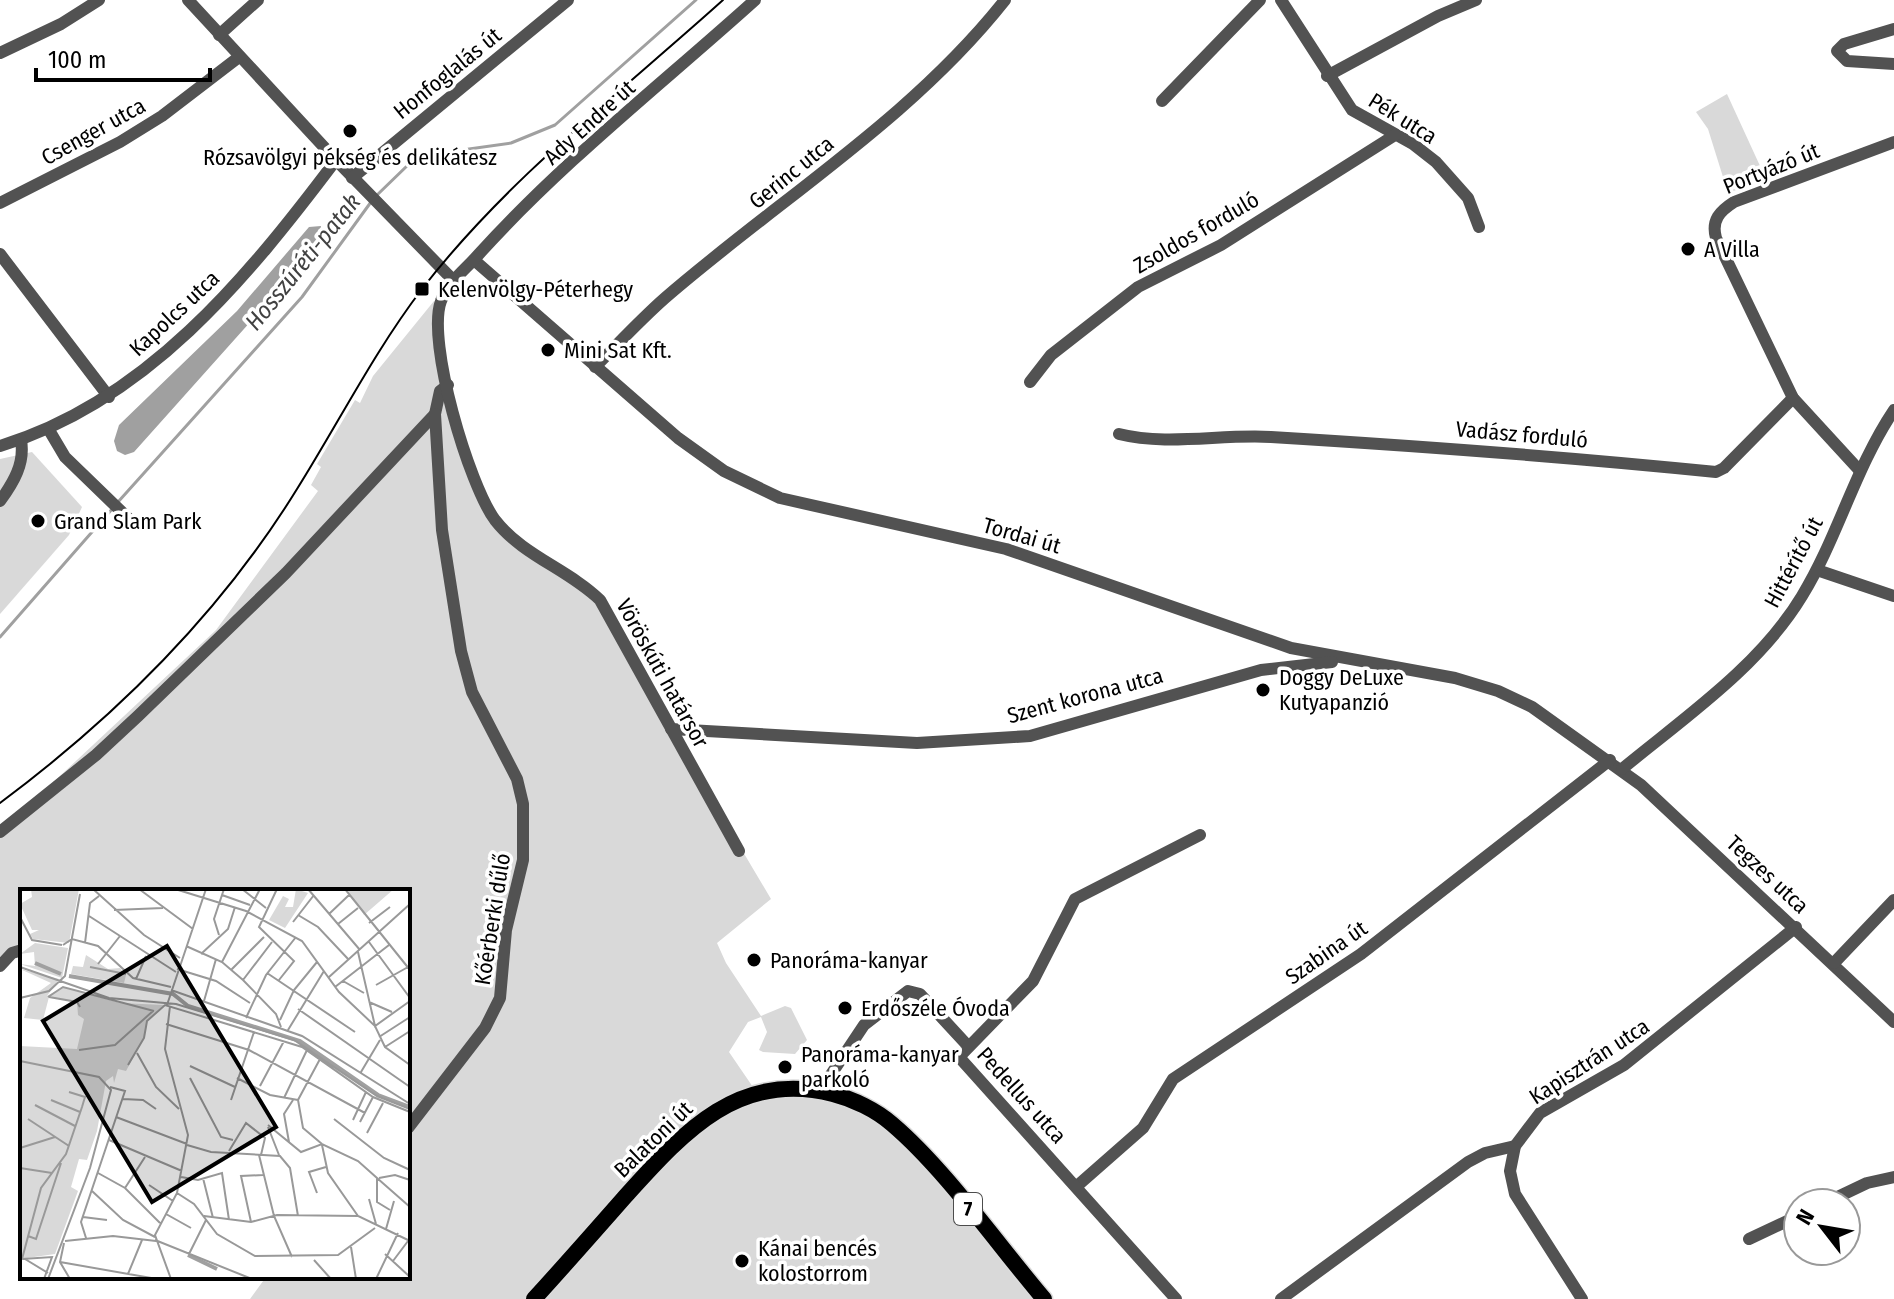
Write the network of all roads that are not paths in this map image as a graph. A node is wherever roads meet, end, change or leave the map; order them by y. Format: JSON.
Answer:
{"nodes":[{"id":1,"x":99,"y":0,"type":"edge"},
{"id":2,"x":188,"y":0,"type":"edge"},
{"id":3,"x":258,"y":0,"type":"edge"},
{"id":4,"x":568,"y":0,"type":"edge"},
{"id":5,"x":755,"y":0,"type":"edge"},
{"id":6,"x":1005,"y":0,"type":"edge"},
{"id":7,"x":1260,"y":0,"type":"edge"},
{"id":8,"x":1281,"y":0,"type":"edge"},
{"id":9,"x":1476,"y":0,"type":"edge"},
{"id":10,"x":1894,"y":29,"type":"edge"},
{"id":11,"x":219,"y":35,"type":"junction"},
{"id":12,"x":0,"y":53,"type":"edge"},
{"id":13,"x":239,"y":57,"type":"junction"},
{"id":14,"x":1894,"y":64,"type":"edge"},
{"id":15,"x":1327,"y":76,"type":"junction"},
{"id":16,"x":1162,"y":101,"type":"dead end"},
{"id":17,"x":1395,"y":135,"type":"junction"},
{"id":18,"x":1894,"y":142,"type":"edge"},
{"id":19,"x":336,"y":160,"type":"junction"},
{"id":20,"x":352,"y":178,"type":"junction"},
{"id":21,"x":0,"y":203,"type":"edge"},
{"id":22,"x":1479,"y":227,"type":"dead end"},
{"id":23,"x":0,"y":254,"type":"edge"},
{"id":24,"x":474,"y":260,"type":"junction"},
{"id":25,"x":454,"y":281,"type":"junction"},
{"id":26,"x":595,"y":367,"type":"junction"},
{"id":27,"x":1030,"y":382,"type":"dead end"},
{"id":28,"x":448,"y":385,"type":"junction"},
{"id":29,"x":109,"y":397,"type":"junction"},
{"id":30,"x":1793,"y":398,"type":"junction"},
{"id":31,"x":1894,"y":410,"type":"edge"},
{"id":32,"x":435,"y":414,"type":"junction"},
{"id":33,"x":49,"y":430,"type":"junction"},
{"id":34,"x":1119,"y":434,"type":"dead end"},
{"id":35,"x":21,"y":440,"type":"junction"},
{"id":36,"x":0,"y":446,"type":"edge"},
{"id":37,"x":1860,"y":471,"type":"junction"},
{"id":38,"x":0,"y":501,"type":"edge"},
{"id":39,"x":125,"y":515,"type":"dead end"},
{"id":40,"x":1817,"y":570,"type":"junction"},
{"id":41,"x":1894,"y":596,"type":"edge"},
{"id":42,"x":1363,"y":661,"type":"junction"},
{"id":43,"x":671,"y":729,"type":"junction"},
{"id":44,"x":1610,"y":760,"type":"junction"},
{"id":45,"x":1622,"y":769,"type":"junction"},
{"id":46,"x":0,"y":832,"type":"edge"},
{"id":47,"x":1200,"y":835,"type":"dead end"},
{"id":48,"x":739,"y":851,"type":"dead end"},
{"id":49,"x":1894,"y":900,"type":"edge"},
{"id":50,"x":1796,"y":927,"type":"junction"},
{"id":51,"x":20,"y":951,"type":"edge"},
{"id":52,"x":1834,"y":963,"type":"junction"},
{"id":53,"x":0,"y":966,"type":"edge"},
{"id":54,"x":1894,"y":1022,"type":"edge"},
{"id":55,"x":968,"y":1046,"type":"junction"},
{"id":56,"x":820,"y":1091,"type":"junction"},
{"id":57,"x":410,"y":1125,"type":"edge"},
{"id":58,"x":1515,"y":1146,"type":"junction"},
{"id":59,"x":1894,"y":1177,"type":"edge"},
{"id":60,"x":1077,"y":1186,"type":"junction"},
{"id":61,"x":1859,"y":1187,"type":"edge"},
{"id":62,"x":1782,"y":1224,"type":"edge"},
{"id":63,"x":1749,"y":1239,"type":"dead end"},
{"id":64,"x":534,"y":1299,"type":"edge"},
{"id":65,"x":1044,"y":1299,"type":"edge"},
{"id":66,"x":1176,"y":1299,"type":"edge"},
{"id":67,"x":1281,"y":1299,"type":"edge"},
{"id":68,"x":1582,"y":1299,"type":"edge"}],
"edges":[{"from":1,"to":12,"type":"street"},
{"from":2,"to":11,"type":"street"},
{"from":3,"to":11,"type":"street"},
{"from":4,"to":20,"type":"street","name":"Honfoglalás út"},
{"from":5,"to":24,"type":"street","name":"Ady Endre út"},
{"from":6,"to":26,"type":"street","name":"Gerinc utca"},
{"from":7,"to":16,"type":"street"},
{"from":8,"to":15,"type":"street","name":"Pék utca"},
{"from":9,"to":15,"type":"street"},
{"from":10,"to":14,"type":"street"},
{"from":11,"to":13,"type":"street"},
{"from":13,"to":19,"type":"street"},
{"from":13,"to":21,"type":"street","name":"Csenger utca"},
{"from":15,"to":17,"type":"street","name":"Pék utca"},
{"from":17,"to":22,"type":"street","name":"Pék utca"},
{"from":17,"to":27,"type":"street","name":"Zsoldos forduló"},
{"from":18,"to":30,"type":"street","name":"Portyázó út"},
{"from":19,"to":20,"type":"street"},
{"from":19,"to":29,"type":"street","name":"Kapolcs utca"},
{"from":20,"to":25,"type":"street"},
{"from":23,"to":29,"type":"street"},
{"from":24,"to":25,"type":"street","name":"Ady Endre út"},
{"from":24,"to":26,"type":"street","name":"Tordai út"},
{"from":25,"to":28,"type":"street","name":"Vöröskúti határsor"},
{"from":26,"to":42,"type":"street","name":"Tordai út"},
{"from":28,"to":32,"type":"street","name":"Kőérberki dűlő"},
{"from":28,"to":43,"type":"street","name":"Vöröskúti határsor"},
{"from":29,"to":33,"type":"street","name":"Kapolcs utca"},
{"from":30,"to":34,"type":"street","name":"Vadász forduló"},
{"from":30,"to":37,"type":"street"},
{"from":31,"to":37,"type":"street","name":"Hittérítő út"},
{"from":32,"to":46,"type":"street","name":"Kőérberki dűlő"},
{"from":32,"to":57,"type":"street","name":"Kőérberki dűlő"},
{"from":33,"to":35,"type":"street","name":"Kapolcs utca"},
{"from":33,"to":39,"type":"street"},
{"from":35,"to":36,"type":"street","name":"Kapolcs utca"},
{"from":35,"to":38,"type":"street"},
{"from":37,"to":40,"type":"street","name":"Hittérítő út"},
{"from":40,"to":41,"type":"street"},
{"from":40,"to":45,"type":"street","name":"Hittérítő út"},
{"from":42,"to":43,"type":"street","name":"Szent korona utca"},
{"from":42,"to":44,"type":"street","name":"Tordai út"},
{"from":43,"to":48,"type":"street","name":"Vöröskúti határsor"},
{"from":44,"to":45,"type":"street","name":"Tegzes utca"},
{"from":44,"to":60,"type":"street","name":"Szabina út"},
{"from":45,"to":50,"type":"street","name":"Tegzes utca"},
{"from":47,"to":55,"type":"street"},
{"from":49,"to":52,"type":"street"},
{"from":50,"to":52,"type":"street","name":"Tegzes utca"},
{"from":50,"to":58,"type":"street","name":"Kapisztrán utca"},
{"from":51,"to":53,"type":"street"},
{"from":52,"to":54,"type":"street","name":"Tegzes utca"},
{"from":55,"to":56,"type":"street","name":"Pedellus utca"},
{"from":55,"to":60,"type":"street","name":"Pedellus utca"},
{"from":56,"to":64,"type":"main road","name":"Balatoni út","number":"7"},
{"from":56,"to":65,"type":"main road","name":"Balatoni út","number":"7"},
{"from":58,"to":67,"type":"street"},
{"from":58,"to":68,"type":"street"},
{"from":59,"to":61,"type":"street"},
{"from":60,"to":66,"type":"street","name":"Pedellus utca"},
{"from":62,"to":63,"type":"street"}]}
